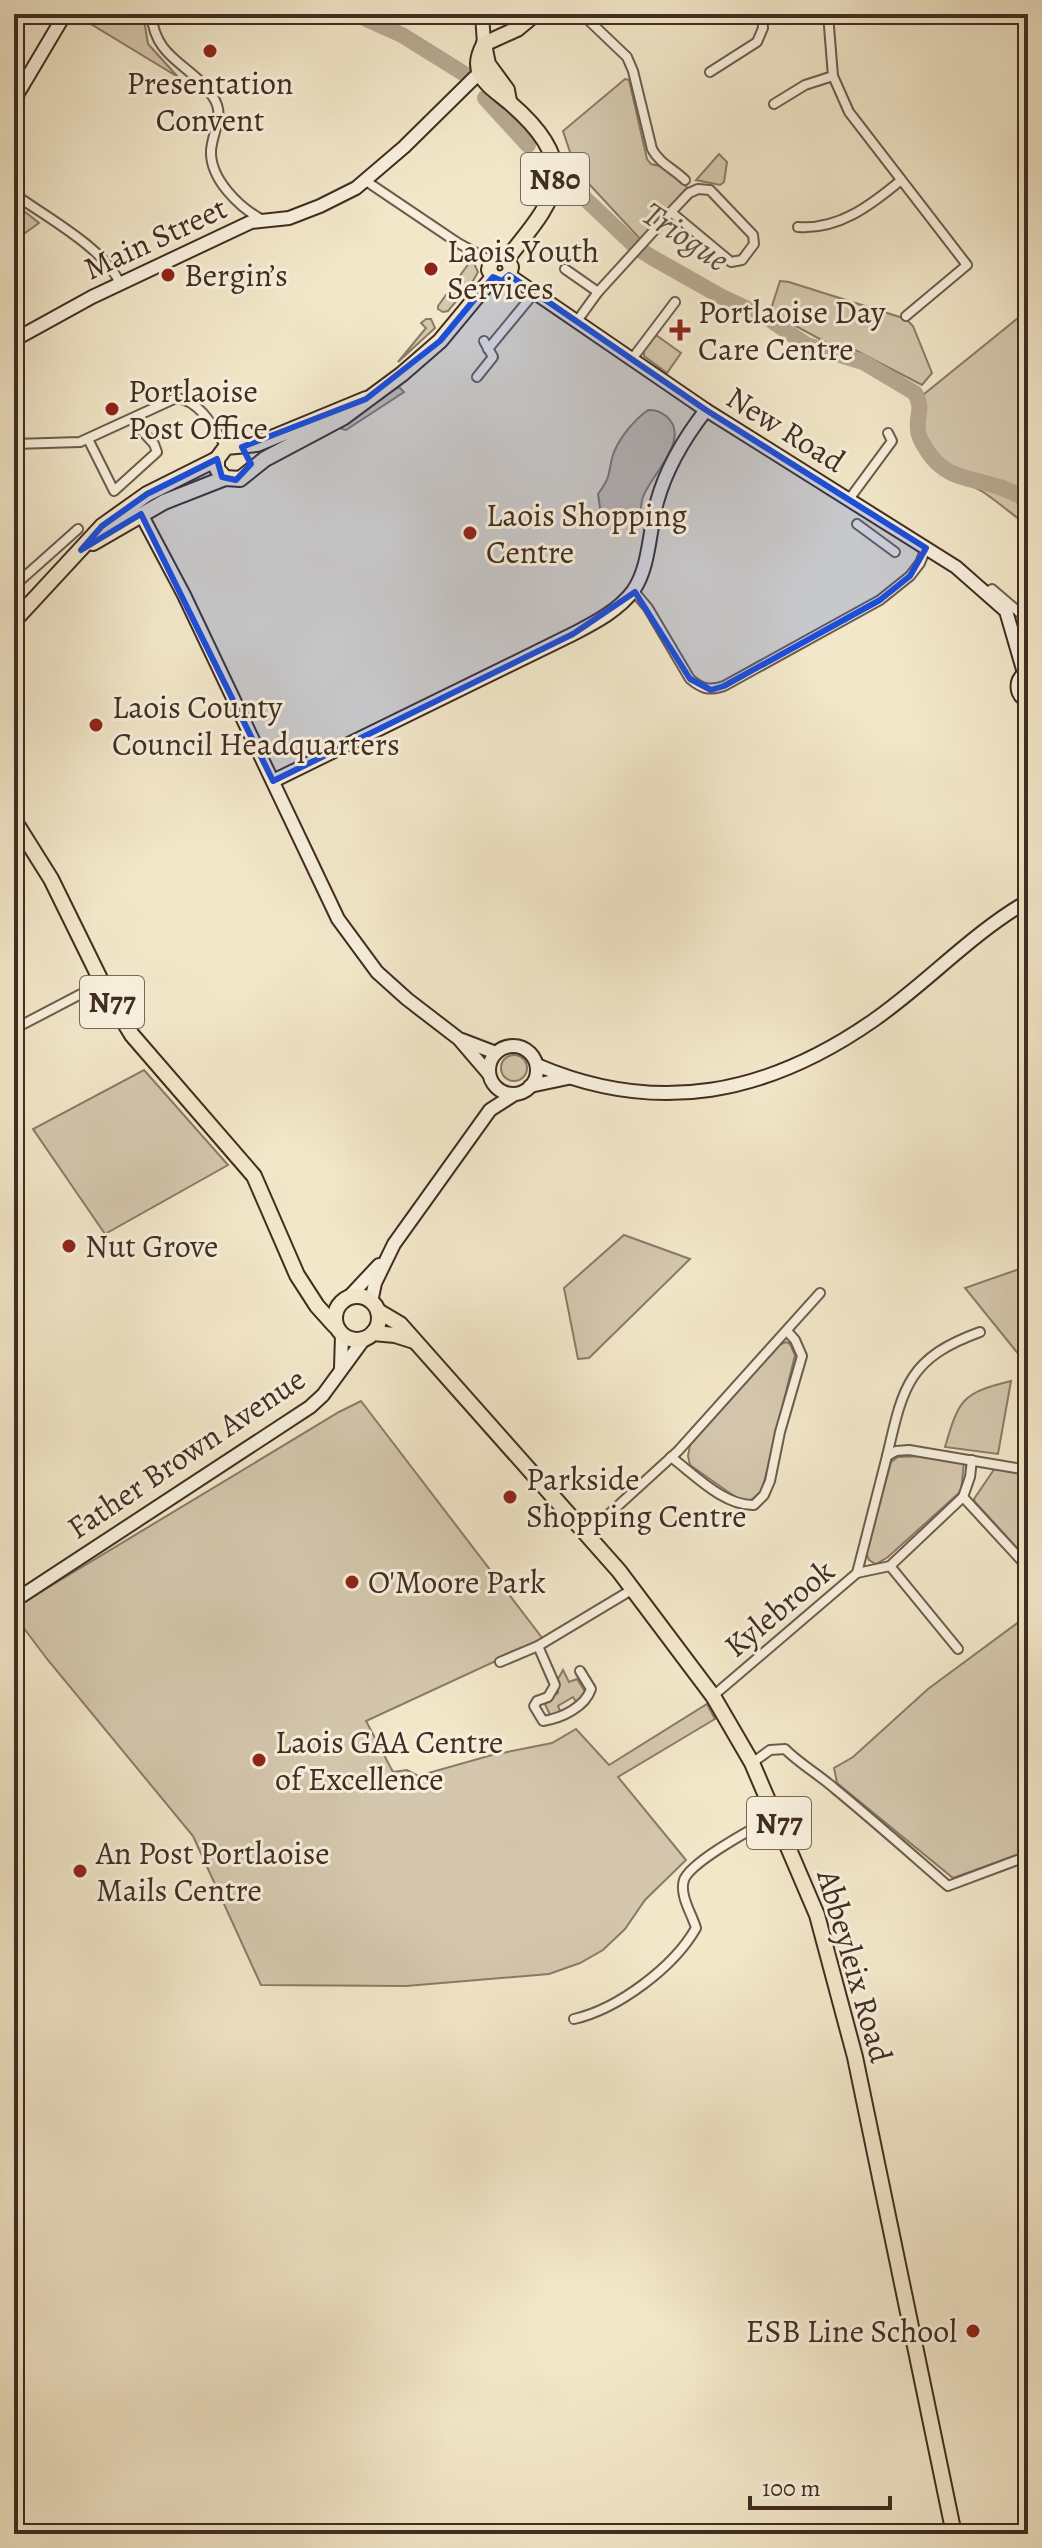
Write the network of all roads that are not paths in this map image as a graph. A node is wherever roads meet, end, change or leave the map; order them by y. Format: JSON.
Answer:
{"nodes":[{"id":1,"x":65,"y":14,"type":"edge"},
{"id":2,"x":153,"y":14,"type":"edge"},
{"id":3,"x":482,"y":14,"type":"edge"},
{"id":4,"x":535,"y":14,"type":"edge"},
{"id":5,"x":582,"y":14,"type":"edge"},
{"id":6,"x":762,"y":14,"type":"edge"},
{"id":7,"x":828,"y":14,"type":"edge"},
{"id":8,"x":484,"y":44,"type":"junction"},
{"id":9,"x":710,"y":72,"type":"dead end"},
{"id":10,"x":833,"y":76,"type":"junction"},
{"id":11,"x":474,"y":79,"type":"junction"},
{"id":12,"x":14,"y":100,"type":"edge"},
{"id":13,"x":509,"y":101,"type":"junction"},
{"id":14,"x":774,"y":104,"type":"dead end"},
{"id":15,"x":685,"y":180,"type":"dead end"},
{"id":16,"x":366,"y":181,"type":"junction"},
{"id":17,"x":900,"y":181,"type":"junction"},
{"id":18,"x":14,"y":194,"type":"edge"},
{"id":19,"x":671,"y":212,"type":"junction"},
{"id":20,"x":261,"y":219,"type":"junction"},
{"id":21,"x":798,"y":227,"type":"dead end"},
{"id":22,"x":507,"y":259,"type":"junction"},
{"id":23,"x":491,"y":261,"type":"junction"},
{"id":24,"x":565,"y":269,"type":"dead end"},
{"id":25,"x":509,"y":275,"type":"junction"},
{"id":26,"x":493,"y":277,"type":"junction"},
{"id":27,"x":120,"y":284,"type":"junction"},
{"id":28,"x":535,"y":292,"type":"junction"},
{"id":29,"x":598,"y":292,"type":"junction"},
{"id":30,"x":675,"y":302,"type":"dead end"},
{"id":31,"x":906,"y":316,"type":"dead end"},
{"id":32,"x":577,"y":321,"type":"junction"},
{"id":33,"x":14,"y":340,"type":"edge"},
{"id":34,"x":632,"y":359,"type":"junction"},
{"id":35,"x":477,"y":377,"type":"dead end"},
{"id":36,"x":366,"y":399,"type":"junction"},
{"id":37,"x":706,"y":410,"type":"junction"},
{"id":38,"x":132,"y":420,"type":"junction"},
{"id":39,"x":888,"y":433,"type":"dead end"},
{"id":40,"x":88,"y":439,"type":"junction"},
{"id":41,"x":14,"y":444,"type":"edge"},
{"id":42,"x":242,"y":447,"type":"junction"},
{"id":43,"x":221,"y":453,"type":"junction"},
{"id":44,"x":250,"y":468,"type":"junction"},
{"id":45,"x":225,"y":478,"type":"junction"},
{"id":46,"x":850,"y":498,"type":"junction"},
{"id":47,"x":141,"y":514,"type":"junction"},
{"id":48,"x":879,"y":517,"type":"junction"},
{"id":49,"x":857,"y":524,"type":"dead end"},
{"id":50,"x":78,"y":529,"type":"dead end"},
{"id":51,"x":872,"y":535,"type":"junction"},
{"id":52,"x":926,"y":548,"type":"junction"},
{"id":53,"x":81,"y":550,"type":"junction"},
{"id":54,"x":895,"y":552,"type":"dead end"},
{"id":55,"x":14,"y":586,"type":"edge"},
{"id":56,"x":633,"y":590,"type":"junction"},
{"id":57,"x":986,"y":592,"type":"junction"},
{"id":58,"x":15,"y":620,"type":"edge"},
{"id":59,"x":1028,"y":620,"type":"edge"},
{"id":60,"x":1026,"y":672,"type":"edge"},
{"id":61,"x":1028,"y":702,"type":"edge"},
{"id":62,"x":273,"y":781,"type":"junction"},
{"id":63,"x":14,"y":820,"type":"edge"},
{"id":64,"x":30,"y":843,"type":"junction"},
{"id":65,"x":14,"y":853,"type":"edge"},
{"id":66,"x":1028,"y":901,"type":"edge"},
{"id":67,"x":102,"y":983,"type":"junction"},
{"id":68,"x":14,"y":1029,"type":"edge"},
{"id":69,"x":459,"y":1039,"type":"junction"},
{"id":70,"x":496,"y":1053,"type":"junction"},
{"id":71,"x":537,"y":1065,"type":"junction"},
{"id":72,"x":568,"y":1078,"type":"junction"},
{"id":73,"x":492,"y":1080,"type":"junction"},
{"id":74,"x":530,"y":1086,"type":"junction"},
{"id":75,"x":515,"y":1094,"type":"junction"},
{"id":76,"x":490,"y":1110,"type":"junction"},
{"id":77,"x":384,"y":1260,"type":"junction"},
{"id":78,"x":307,"y":1289,"type":"junction"},
{"id":79,"x":820,"y":1293,"type":"dead end"},
{"id":80,"x":346,"y":1299,"type":"junction"},
{"id":81,"x":374,"y":1306,"type":"junction"},
{"id":82,"x":339,"y":1331,"type":"junction"},
{"id":83,"x":787,"y":1331,"type":"junction"},
{"id":84,"x":980,"y":1332,"type":"dead end"},
{"id":85,"x":369,"y":1336,"type":"junction"},
{"id":86,"x":414,"y":1341,"type":"junction"},
{"id":87,"x":341,"y":1368,"type":"junction"},
{"id":88,"x":887,"y":1456,"type":"junction"},
{"id":89,"x":671,"y":1457,"type":"junction"},
{"id":90,"x":972,"y":1460,"type":"junction"},
{"id":91,"x":1028,"y":1470,"type":"edge"},
{"id":92,"x":963,"y":1497,"type":"junction"},
{"id":93,"x":586,"y":1535,"type":"junction"},
{"id":94,"x":1021,"y":1560,"type":"dead end"},
{"id":95,"x":890,"y":1566,"type":"junction"},
{"id":96,"x":857,"y":1573,"type":"junction"},
{"id":97,"x":633,"y":1589,"type":"junction"},
{"id":98,"x":14,"y":1601,"type":"edge"},
{"id":99,"x":538,"y":1646,"type":"junction"},
{"id":100,"x":958,"y":1649,"type":"dead end"},
{"id":101,"x":500,"y":1662,"type":"dead end"},
{"id":102,"x":580,"y":1671,"type":"dead end"},
{"id":103,"x":713,"y":1696,"type":"junction"},
{"id":104,"x":752,"y":1763,"type":"junction"},
{"id":105,"x":775,"y":1816,"type":"junction"},
{"id":106,"x":1028,"y":1856,"type":"edge"},
{"id":107,"x":573,"y":2018,"type":"dead end"},
{"id":108,"x":954,"y":2534,"type":"edge"}],
"edges":[{"from":1,"to":12,"type":"main road"},
{"from":2,"to":20,"type":"street"},
{"from":3,"to":8,"type":"main road"},
{"from":4,"to":8,"type":"main road"},
{"from":5,"to":15,"type":"street"},
{"from":6,"to":9,"type":"street"},
{"from":7,"to":10,"type":"street"},
{"from":8,"to":11,"type":"main road"},
{"from":8,"to":13,"type":"main road","number":"N80"},
{"from":10,"to":14,"type":"street"},
{"from":10,"to":17,"type":"street"},
{"from":11,"to":13,"type":"main road","number":"N80"},
{"from":11,"to":16,"type":"main road","name":"Main Street"},
{"from":13,"to":22,"type":"main road","number":"N80"},
{"from":16,"to":20,"type":"main road","name":"Main Street"},
{"from":16,"to":23,"type":"street"},
{"from":17,"to":21,"type":"street"},
{"from":17,"to":31,"type":"street"},
{"from":18,"to":27,"type":"street"},
{"from":19,"to":19,"type":"street"},
{"from":19,"to":29,"type":"street"},
{"from":20,"to":27,"type":"main road","name":"Main Street"},
{"from":22,"to":23,"type":"main road"},
{"from":22,"to":25,"type":"main road"},
{"from":23,"to":26,"type":"main road"},
{"from":24,"to":29,"type":"street"},
{"from":25,"to":26,"type":"main road"},
{"from":25,"to":28,"type":"main road","name":"New Road"},
{"from":26,"to":36,"type":"main road"},
{"from":27,"to":33,"type":"main road","name":"Main Street"},
{"from":28,"to":32,"type":"main road","name":"New Road"},
{"from":28,"to":35,"type":"street"},
{"from":29,"to":32,"type":"street"},
{"from":30,"to":34,"type":"street"},
{"from":32,"to":34,"type":"main road","name":"New Road"},
{"from":34,"to":37,"type":"main road","name":"New Road"},
{"from":36,"to":42,"type":"main road"},
{"from":36,"to":44,"type":"main road"},
{"from":37,"to":46,"type":"main road","name":"New Road"},
{"from":37,"to":56,"type":"main road"},
{"from":38,"to":40,"type":"street"},
{"from":38,"to":40,"type":"street"},
{"from":38,"to":43,"type":"street"},
{"from":39,"to":46,"type":"street"},
{"from":40,"to":41,"type":"street"},
{"from":42,"to":43,"type":"main road"},
{"from":42,"to":44,"type":"main road"},
{"from":43,"to":45,"type":"main road"},
{"from":43,"to":53,"type":"main road"},
{"from":44,"to":45,"type":"main road"},
{"from":45,"to":47,"type":"main road"},
{"from":46,"to":48,"type":"main road","name":"New Road"},
{"from":47,"to":53,"type":"main road"},
{"from":47,"to":62,"type":"main road"},
{"from":48,"to":51,"type":"street"},
{"from":48,"to":52,"type":"main road","name":"New Road"},
{"from":49,"to":51,"type":"street"},
{"from":50,"to":55,"type":"street"},
{"from":51,"to":54,"type":"street"},
{"from":52,"to":56,"type":"street"},
{"from":52,"to":57,"type":"main road","name":"New Road"},
{"from":53,"to":58,"type":"main road"},
{"from":56,"to":62,"type":"main road"},
{"from":57,"to":59,"type":"street"},
{"from":57,"to":60,"type":"main road","name":"New Road"},
{"from":60,"to":61,"type":"main road","name":"New Road"},
{"from":62,"to":69,"type":"main road"},
{"from":63,"to":64,"type":"main road","number":"N77"},
{"from":64,"to":65,"type":"street"},
{"from":64,"to":67,"type":"main road","number":"N77"},
{"from":66,"to":72,"type":"main road"},
{"from":67,"to":68,"type":"street"},
{"from":67,"to":78,"type":"main road","number":"N77"},
{"from":69,"to":70,"type":"main road"},
{"from":69,"to":73,"type":"main road"},
{"from":70,"to":71,"type":"main road"},
{"from":70,"to":73,"type":"main road"},
{"from":71,"to":72,"type":"main road"},
{"from":71,"to":74,"type":"main road"},
{"from":72,"to":74,"type":"main road"},
{"from":73,"to":75,"type":"main road"},
{"from":73,"to":76,"type":"main road"},
{"from":74,"to":75,"type":"main road"},
{"from":75,"to":76,"type":"main road"},
{"from":76,"to":77,"type":"main road"},
{"from":77,"to":80,"type":"main road"},
{"from":77,"to":81,"type":"main road"},
{"from":78,"to":80,"type":"main road","number":"N77"},
{"from":78,"to":82,"type":"main road","number":"N77"},
{"from":79,"to":83,"type":"street"},
{"from":80,"to":81,"type":"main road","number":"N77"},
{"from":80,"to":82,"type":"main road"},
{"from":81,"to":85,"type":"main road"},
{"from":81,"to":86,"type":"main road","name":"Abbeyleix Road","number":"N77"},
{"from":82,"to":85,"type":"main road"},
{"from":82,"to":87,"type":"main road","name":"Father Brown Avenue"},
{"from":83,"to":89,"type":"street"},
{"from":83,"to":89,"type":"street"},
{"from":84,"to":88,"type":"street","name":"Kylebrook"},
{"from":85,"to":86,"type":"main road"},
{"from":85,"to":87,"type":"main road","name":"Father Brown Avenue"},
{"from":86,"to":93,"type":"main road","name":"Abbeyleix Road","number":"N77"},
{"from":87,"to":98,"type":"main road","name":"Father Brown Avenue"},
{"from":88,"to":90,"type":"street"},
{"from":88,"to":96,"type":"street","name":"Kylebrook"},
{"from":89,"to":93,"type":"street"},
{"from":90,"to":91,"type":"street"},
{"from":90,"to":92,"type":"street"},
{"from":92,"to":94,"type":"street"},
{"from":92,"to":95,"type":"street"},
{"from":93,"to":97,"type":"main road","name":"Abbeyleix Road","number":"N77"},
{"from":95,"to":96,"type":"street"},
{"from":95,"to":100,"type":"street"},
{"from":96,"to":103,"type":"street","name":"Kylebrook"},
{"from":97,"to":99,"type":"street"},
{"from":97,"to":103,"type":"main road","name":"Abbeyleix Road","number":"N77"},
{"from":99,"to":101,"type":"street"},
{"from":99,"to":102,"type":"street"},
{"from":103,"to":104,"type":"main road","name":"Abbeyleix Road","number":"N77"},
{"from":104,"to":105,"type":"main road","name":"Abbeyleix Road","number":"N77"},
{"from":104,"to":106,"type":"street"},
{"from":105,"to":107,"type":"street"},
{"from":105,"to":108,"type":"main road","name":"Abbeyleix Road","number":"N77"}]}
